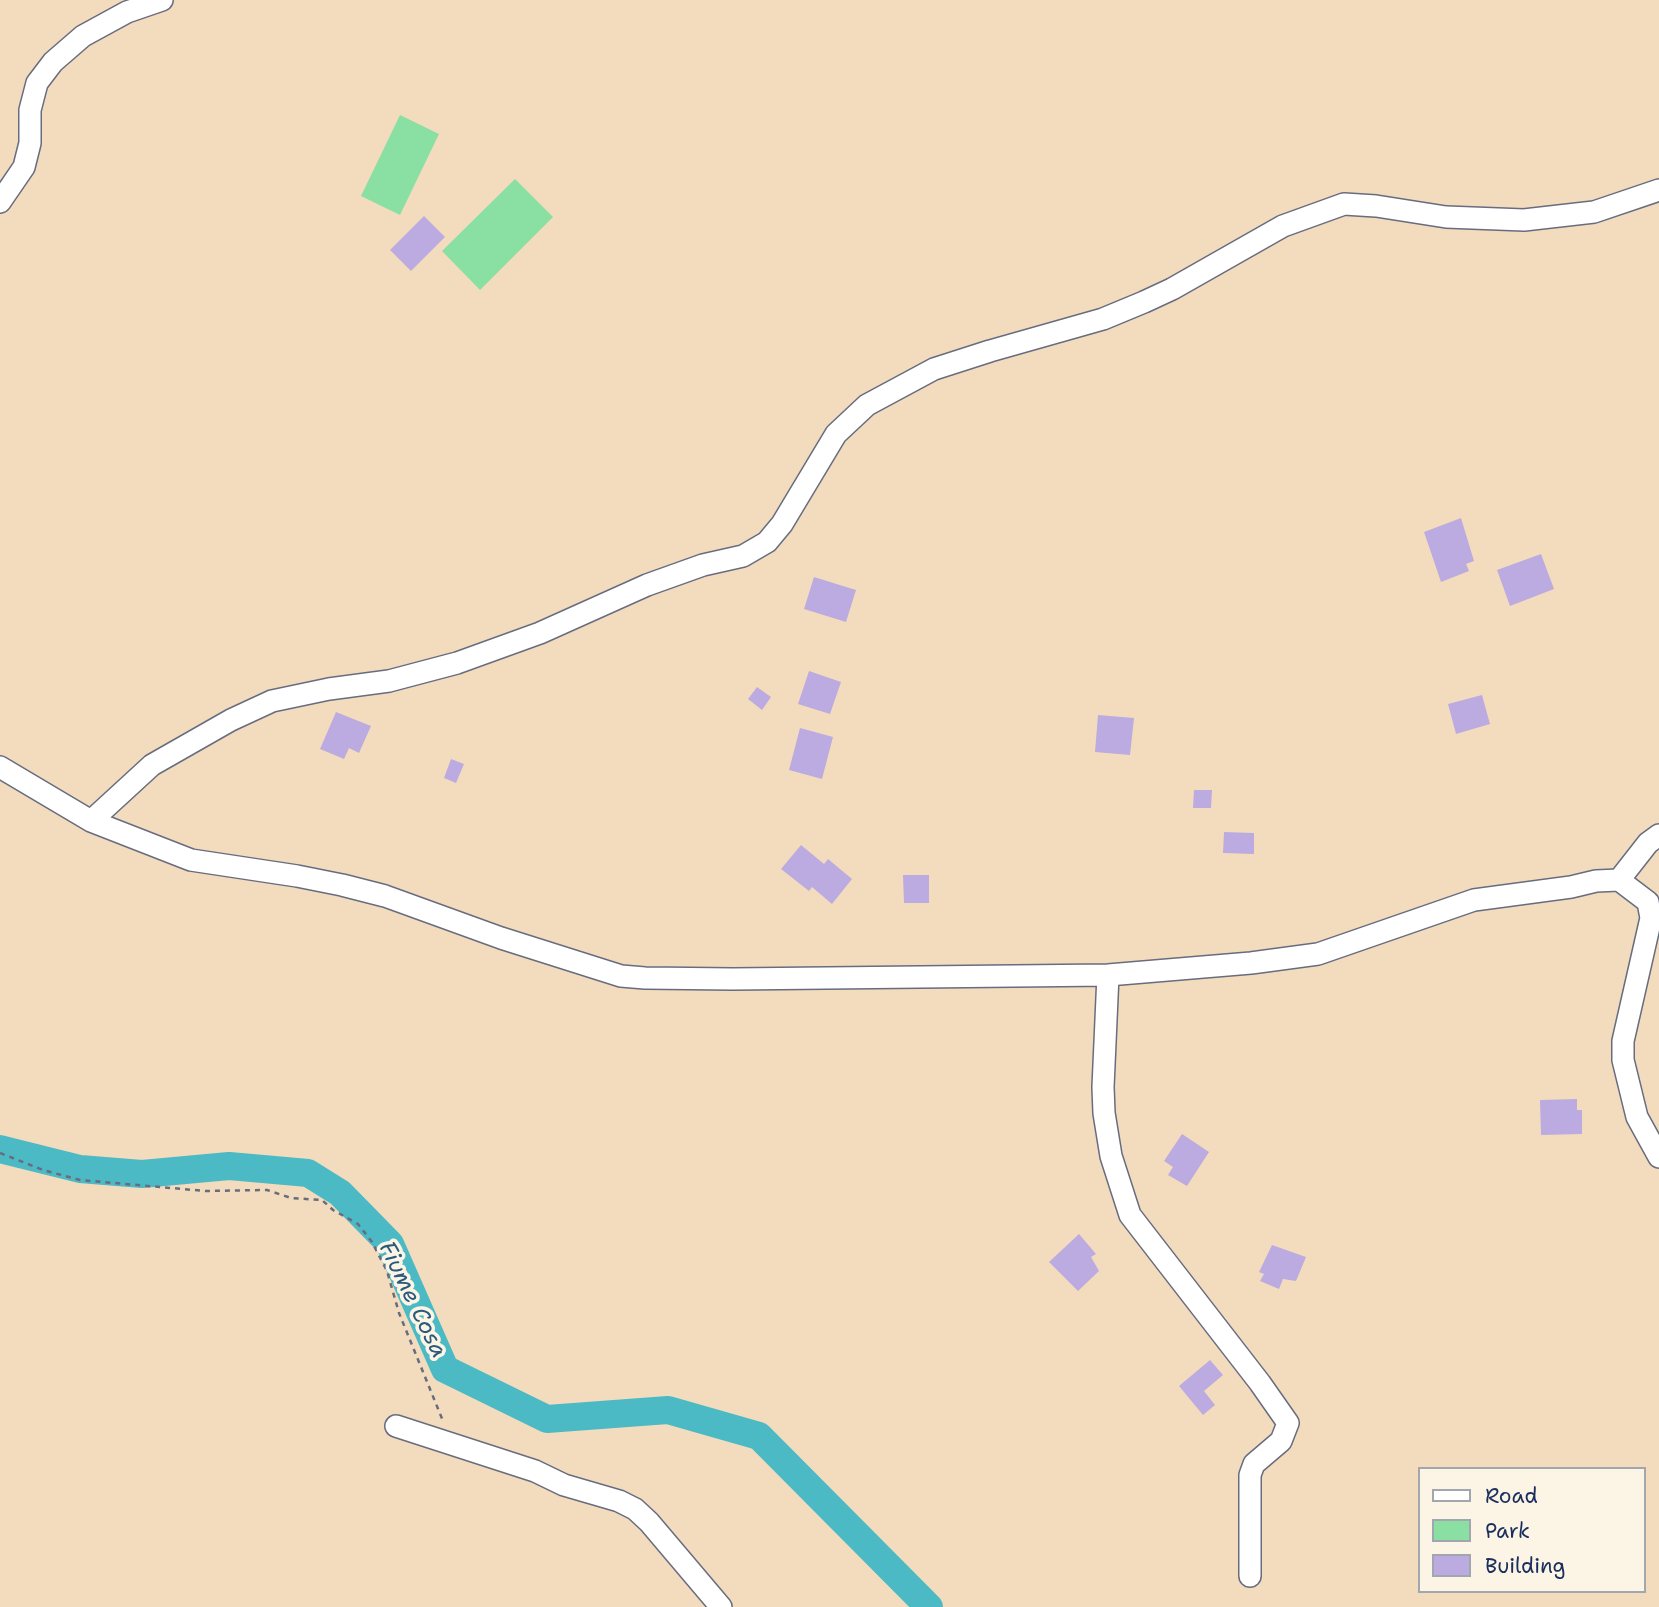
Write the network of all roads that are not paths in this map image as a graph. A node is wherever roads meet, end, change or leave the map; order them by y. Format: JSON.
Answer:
{"nodes":[{"id":1,"x":162,"y":0,"type":"edge"},
{"id":2,"x":1659,"y":190,"type":"edge"},
{"id":3,"x":0,"y":202,"type":"edge"},
{"id":4,"x":0,"y":767,"type":"edge"},
{"id":5,"x":91,"y":821,"type":"junction"},
{"id":6,"x":1659,"y":835,"type":"edge"},
{"id":7,"x":1619,"y":880,"type":"junction"},
{"id":8,"x":1654,"y":903,"type":"edge"},
{"id":9,"x":1108,"y":975,"type":"junction"},
{"id":10,"x":1659,"y":1157,"type":"edge"},
{"id":11,"x":396,"y":1426,"type":"dead end"},
{"id":12,"x":1250,"y":1576,"type":"dead end"},
{"id":13,"x":721,"y":1607,"type":"edge"}],
"edges":[{"from":1,"to":3,"type":"street"},
{"from":2,"to":5,"type":"street"},
{"from":4,"to":5,"type":"street"},
{"from":5,"to":9,"type":"street"},
{"from":6,"to":7,"type":"street"},
{"from":7,"to":8,"type":"street"},
{"from":7,"to":9,"type":"street"},
{"from":8,"to":10,"type":"street"},
{"from":9,"to":12,"type":"street"},
{"from":11,"to":13,"type":"street"}]}
